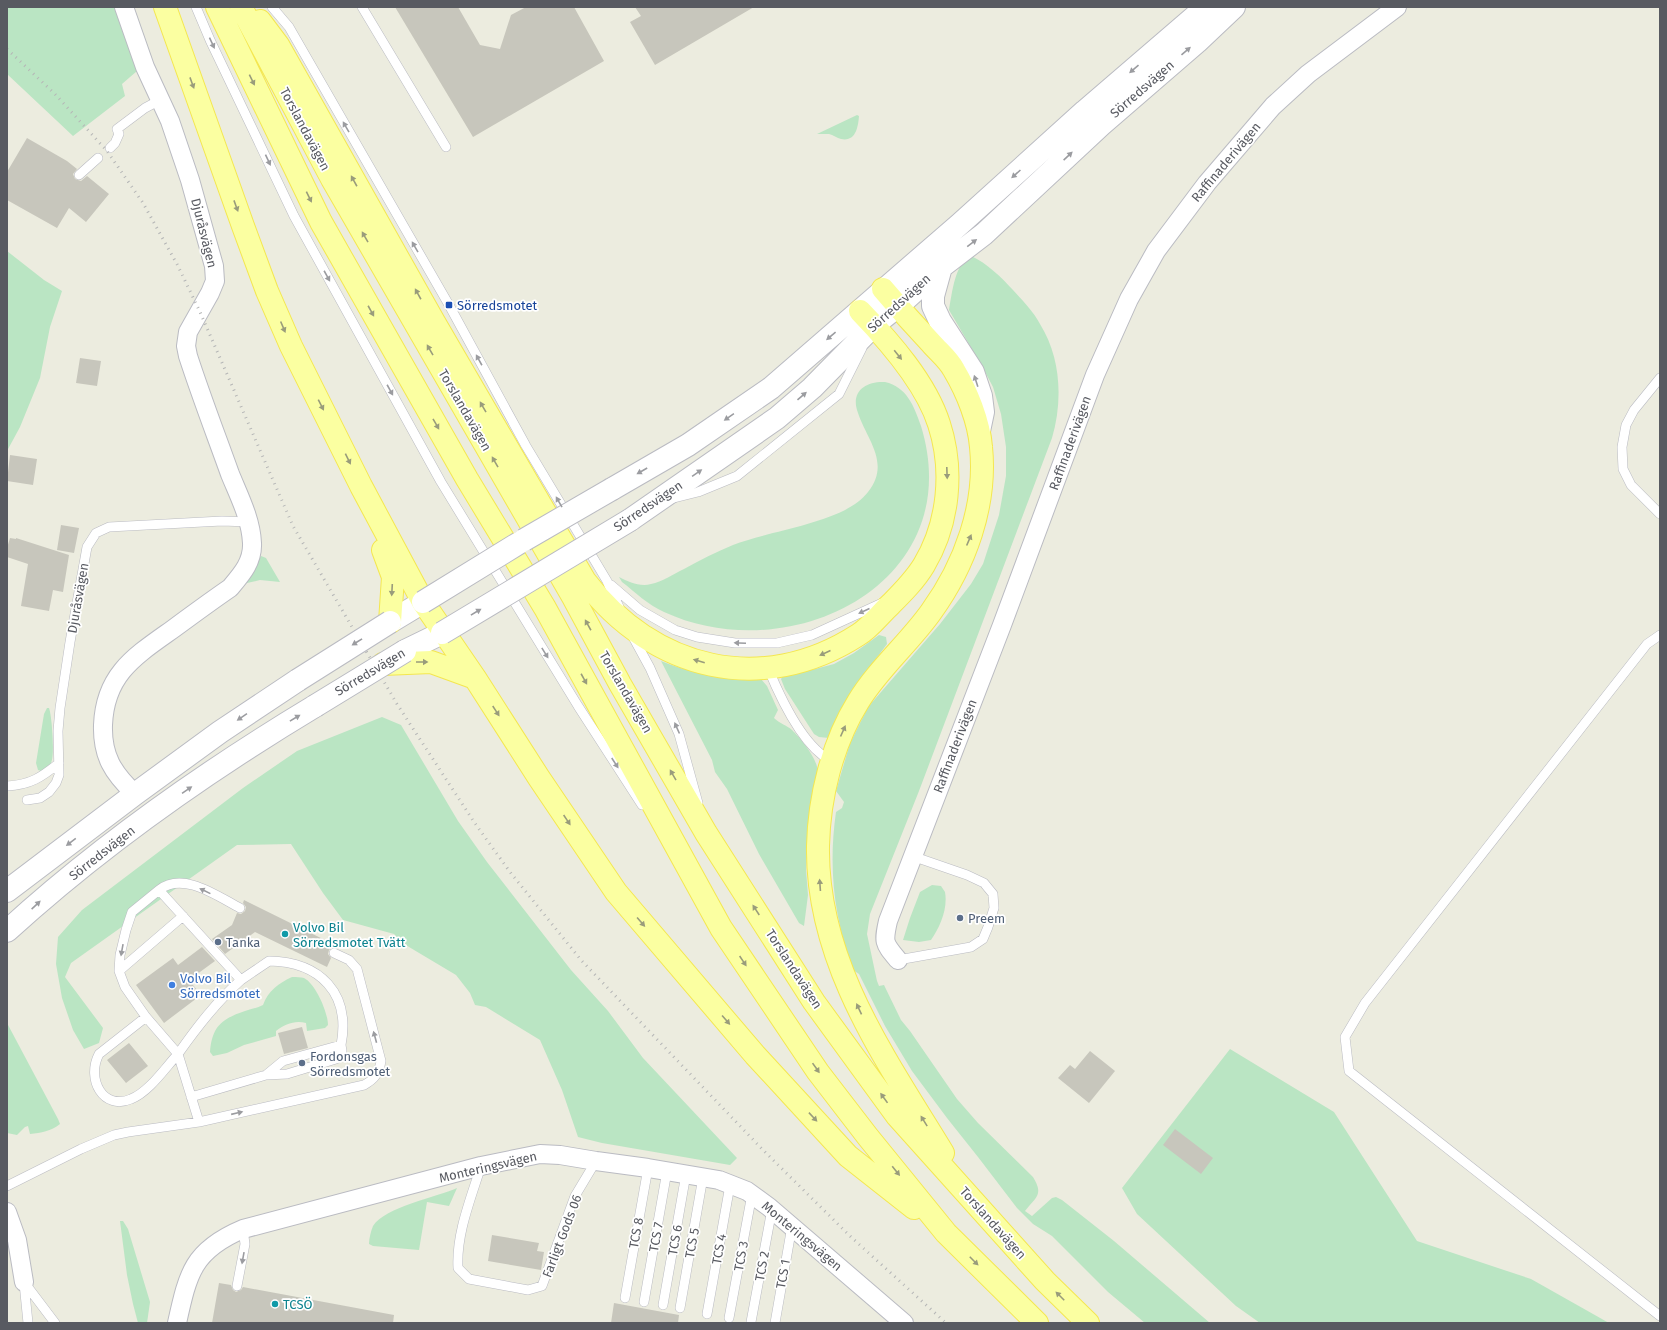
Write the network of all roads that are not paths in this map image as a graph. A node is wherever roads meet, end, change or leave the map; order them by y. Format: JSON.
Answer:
{"nodes":[{"id":1,"x":124,"y":7,"type":"edge"},
{"id":2,"x":164,"y":7,"type":"edge"},
{"id":3,"x":196,"y":7,"type":"edge"},
{"id":4,"x":217,"y":7,"type":"edge"},
{"id":5,"x":241,"y":7,"type":"edge"},
{"id":6,"x":249,"y":7,"type":"edge"},
{"id":7,"x":272,"y":7,"type":"edge"},
{"id":8,"x":362,"y":7,"type":"edge"},
{"id":9,"x":1206,"y":7,"type":"edge"},
{"id":10,"x":1234,"y":7,"type":"edge"},
{"id":11,"x":1397,"y":7,"type":"edge"},
{"id":12,"x":160,"y":100,"type":"junction"},
{"id":13,"x":446,"y":147,"type":"dead end"},
{"id":14,"x":110,"y":148,"type":"dead end"},
{"id":15,"x":98,"y":158,"type":"dead end"},
{"id":16,"x":79,"y":175,"type":"dead end"},
{"id":17,"x":941,"y":267,"type":"junction"},
{"id":18,"x":883,"y":289,"type":"junction"},
{"id":19,"x":898,"y":306,"type":"junction"},
{"id":20,"x":867,"y":318,"type":"junction"},
{"id":21,"x":1660,"y":378,"type":"edge"},
{"id":22,"x":978,"y":433,"type":"junction"},
{"id":23,"x":361,"y":486,"type":"junction"},
{"id":24,"x":1660,"y":514,"type":"edge"},
{"id":25,"x":249,"y":522,"type":"junction"},
{"id":26,"x":607,"y":581,"type":"junction"},
{"id":27,"x":900,"y":595,"type":"junction"},
{"id":28,"x":423,"y":602,"type":"junction"},
{"id":29,"x":390,"y":622,"type":"junction"},
{"id":30,"x":628,"y":626,"type":"junction"},
{"id":31,"x":442,"y":632,"type":"junction"},
{"id":32,"x":1660,"y":635,"type":"edge"},
{"id":33,"x":383,"y":664,"type":"junction"},
{"id":34,"x":768,"y":668,"type":"junction"},
{"id":35,"x":474,"y":678,"type":"junction"},
{"id":36,"x":832,"y":761,"type":"junction"},
{"id":37,"x":59,"y":763,"type":"junction"},
{"id":38,"x":7,"y":786,"type":"edge"},
{"id":39,"x":134,"y":794,"type":"junction"},
{"id":40,"x":27,"y":800,"type":"dead end"},
{"id":41,"x":706,"y":833,"type":"junction"},
{"id":42,"x":912,"y":856,"type":"junction"},
{"id":43,"x":8,"y":889,"type":"edge"},
{"id":44,"x":159,"y":890,"type":"junction"},
{"id":45,"x":240,"y":908,"type":"dead end"},
{"id":46,"x":183,"y":916,"type":"junction"},
{"id":47,"x":721,"y":928,"type":"junction"},
{"id":48,"x":7,"y":932,"type":"edge"},
{"id":49,"x":334,"y":953,"type":"dead end"},
{"id":50,"x":898,"y":960,"type":"joint"},
{"id":51,"x":120,"y":971,"type":"junction"},
{"id":52,"x":241,"y":980,"type":"junction"},
{"id":53,"x":146,"y":1017,"type":"junction"},
{"id":54,"x":341,"y":1045,"type":"junction"},
{"id":55,"x":178,"y":1054,"type":"junction"},
{"id":56,"x":266,"y":1074,"type":"junction"},
{"id":57,"x":191,"y":1097,"type":"junction"},
{"id":58,"x":198,"y":1122,"type":"junction"},
{"id":59,"x":596,"y":1161,"type":"junction"},
{"id":60,"x":481,"y":1166,"type":"junction"},
{"id":61,"x":648,"y":1168,"type":"junction"},
{"id":62,"x":667,"y":1171,"type":"junction"},
{"id":63,"x":695,"y":1176,"type":"junction"},
{"id":64,"x":730,"y":1185,"type":"junction"},
{"id":65,"x":7,"y":1186,"type":"edge"},
{"id":66,"x":752,"y":1194,"type":"junction"},
{"id":67,"x":973,"y":1201,"type":"junction"},
{"id":68,"x":772,"y":1209,"type":"junction"},
{"id":69,"x":7,"y":1212,"type":"edge"},
{"id":70,"x":792,"y":1226,"type":"junction"},
{"id":71,"x":244,"y":1229,"type":"junction"},
{"id":72,"x":946,"y":1233,"type":"junction"},
{"id":73,"x":24,"y":1282,"type":"junction"},
{"id":74,"x":238,"y":1286,"type":"dead end"},
{"id":75,"x":625,"y":1298,"type":"dead end"},
{"id":76,"x":644,"y":1302,"type":"dead end"},
{"id":77,"x":663,"y":1305,"type":"dead end"},
{"id":78,"x":680,"y":1308,"type":"dead end"},
{"id":79,"x":707,"y":1314,"type":"dead end"},
{"id":80,"x":1660,"y":1316,"type":"edge"},
{"id":81,"x":729,"y":1318,"type":"dead end"},
{"id":82,"x":751,"y":1322,"type":"edge"},
{"id":83,"x":28,"y":1323,"type":"edge"},
{"id":84,"x":55,"y":1323,"type":"edge"},
{"id":85,"x":177,"y":1323,"type":"edge"},
{"id":86,"x":775,"y":1323,"type":"edge"},
{"id":87,"x":904,"y":1323,"type":"edge"},
{"id":88,"x":1038,"y":1323,"type":"edge"},
{"id":89,"x":1088,"y":1323,"type":"edge"}],
"edges":[{"from":1,"to":12,"type":"street","name":"Djuråsvägen"},
{"from":2,"to":23,"type":"main road","one_way":true},
{"from":3,"to":47,"type":"lane","one_way":true},
{"from":4,"to":47,"type":"main road","name":"Torslandavägen","one_way":true},
{"from":41,"to":5,"type":"main road","name":"Torslandavägen","one_way":true},
{"from":30,"to":6,"type":"main road","one_way":true},
{"from":26,"to":7,"type":"lane","one_way":true},
{"from":8,"to":13,"type":"lane"},
{"from":9,"to":18,"type":"street","name":"Sörredsvägen","one_way":true},
{"from":17,"to":10,"type":"street","name":"Sörredsvägen","one_way":true},
{"from":11,"to":42,"type":"street","name":"Raffinaderivägen"},
{"from":12,"to":14,"type":"lane"},
{"from":12,"to":25,"type":"street","name":"Djuråsvägen"},
{"from":15,"to":16,"type":"lane"},
{"from":17,"to":19,"type":"street","name":"Sörredsvägen"},
{"from":22,"to":17,"type":"street","one_way":true},
{"from":18,"to":19,"type":"main road"},
{"from":18,"to":20,"type":"street","name":"Sörredsvägen"},
{"from":19,"to":20,"type":"street","name":"Sörredsvägen"},
{"from":19,"to":22,"type":"main road"},
{"from":20,"to":27,"type":"main road","one_way":true},
{"from":20,"to":28,"type":"street","name":"Sörredsvägen","one_way":true,"bridge":true},
{"from":31,"to":20,"type":"street","name":"Sörredsvägen","one_way":true,"bridge":true},
{"from":21,"to":24,"type":"lane"},
{"from":36,"to":22,"type":"main road","one_way":true},
{"from":23,"to":28,"type":"main road"},
{"from":23,"to":29,"type":"main road","one_way":true},
{"from":25,"to":37,"type":"lane","name":"Djuråsvägen"},
{"from":25,"to":39,"type":"street","name":"Djuråsvägen"},
{"from":27,"to":26,"type":"lane","one_way":true},
{"from":26,"to":30,"type":"lane"},
{"from":27,"to":34,"type":"main road","one_way":true},
{"from":28,"to":29,"type":"street","name":"Sörredsvägen"},
{"from":28,"to":31,"type":"main road"},
{"from":29,"to":39,"type":"street","name":"Sörredsvägen","one_way":true,"bridge":true},
{"from":34,"to":30,"type":"main road","one_way":true},
{"from":41,"to":30,"type":"lane","one_way":true},
{"from":31,"to":33,"type":"street","name":"Sörredsvägen","bridge":true},
{"from":31,"to":35,"type":"main road"},
{"from":32,"to":80,"type":"lane"},
{"from":33,"to":35,"type":"main road","one_way":true},
{"from":48,"to":33,"type":"street","name":"Sörredsvägen","one_way":true,"bridge":true},
{"from":34,"to":36,"type":"lane"},
{"from":35,"to":72,"type":"main road","one_way":true},
{"from":67,"to":36,"type":"main road","one_way":true},
{"from":37,"to":38,"type":"lane"},
{"from":37,"to":40,"type":"lane","name":"Djuråsvägen"},
{"from":39,"to":43,"type":"street","name":"Sörredsvägen","one_way":true},
{"from":67,"to":41,"type":"main road","name":"Torslandavägen","one_way":true},
{"from":42,"to":50,"type":"street","name":"Raffinaderivägen"},
{"from":42,"to":50,"type":"lane"},
{"from":45,"to":44,"type":"lane","one_way":true},
{"from":44,"to":46,"type":"lane"},
{"from":44,"to":51,"type":"lane","one_way":true},
{"from":46,"to":51,"type":"lane"},
{"from":46,"to":52,"type":"lane"},
{"from":47,"to":72,"type":"main road","name":"Torslandavägen","one_way":true},
{"from":58,"to":49,"type":"lane","one_way":true},
{"from":51,"to":53,"type":"lane"},
{"from":52,"to":54,"type":"lane"},
{"from":52,"to":55,"type":"lane"},
{"from":53,"to":55,"type":"lane"},
{"from":53,"to":55,"type":"lane"},
{"from":54,"to":56,"type":"lane"},
{"from":54,"to":56,"type":"lane"},
{"from":55,"to":57,"type":"lane"},
{"from":56,"to":57,"type":"lane"},
{"from":57,"to":58,"type":"lane"},
{"from":58,"to":65,"type":"lane"},
{"from":59,"to":60,"type":"street","name":"Monteringsvägen"},
{"from":59,"to":60,"type":"lane","name":"Farligt Gods 06"},
{"from":59,"to":61,"type":"street","name":"Monteringsvägen"},
{"from":60,"to":71,"type":"street","name":"Monteringsvägen"},
{"from":61,"to":62,"type":"street","name":"Monteringsvägen"},
{"from":61,"to":75,"type":"lane","name":"TCS 8"},
{"from":62,"to":63,"type":"street","name":"Monteringsvägen"},
{"from":62,"to":76,"type":"lane","name":"TCS 7"},
{"from":63,"to":64,"type":"street","name":"Monteringsvägen"},
{"from":63,"to":77,"type":"lane","name":"TCS 6"},
{"from":63,"to":78,"type":"lane","name":"TCS 5"},
{"from":64,"to":66,"type":"street","name":"Monteringsvägen"},
{"from":64,"to":79,"type":"lane","name":"TCS 4"},
{"from":66,"to":68,"type":"street","name":"Monteringsvägen"},
{"from":66,"to":81,"type":"lane","name":"TCS 3"},
{"from":89,"to":67,"type":"main road","name":"Torslandavägen","one_way":true},
{"from":68,"to":70,"type":"street","name":"Monteringsvägen"},
{"from":68,"to":82,"type":"lane","name":"TCS 2"},
{"from":69,"to":73,"type":"street"},
{"from":70,"to":86,"type":"lane","name":"TCS 1"},
{"from":70,"to":87,"type":"street","name":"Monteringsvägen"},
{"from":71,"to":74,"type":"lane","one_way":true},
{"from":71,"to":85,"type":"street","name":"Monteringsvägen"},
{"from":72,"to":88,"type":"main road","name":"Torslandavägen","one_way":true},
{"from":73,"to":83,"type":"lane"},
{"from":73,"to":84,"type":"lane"}]}
